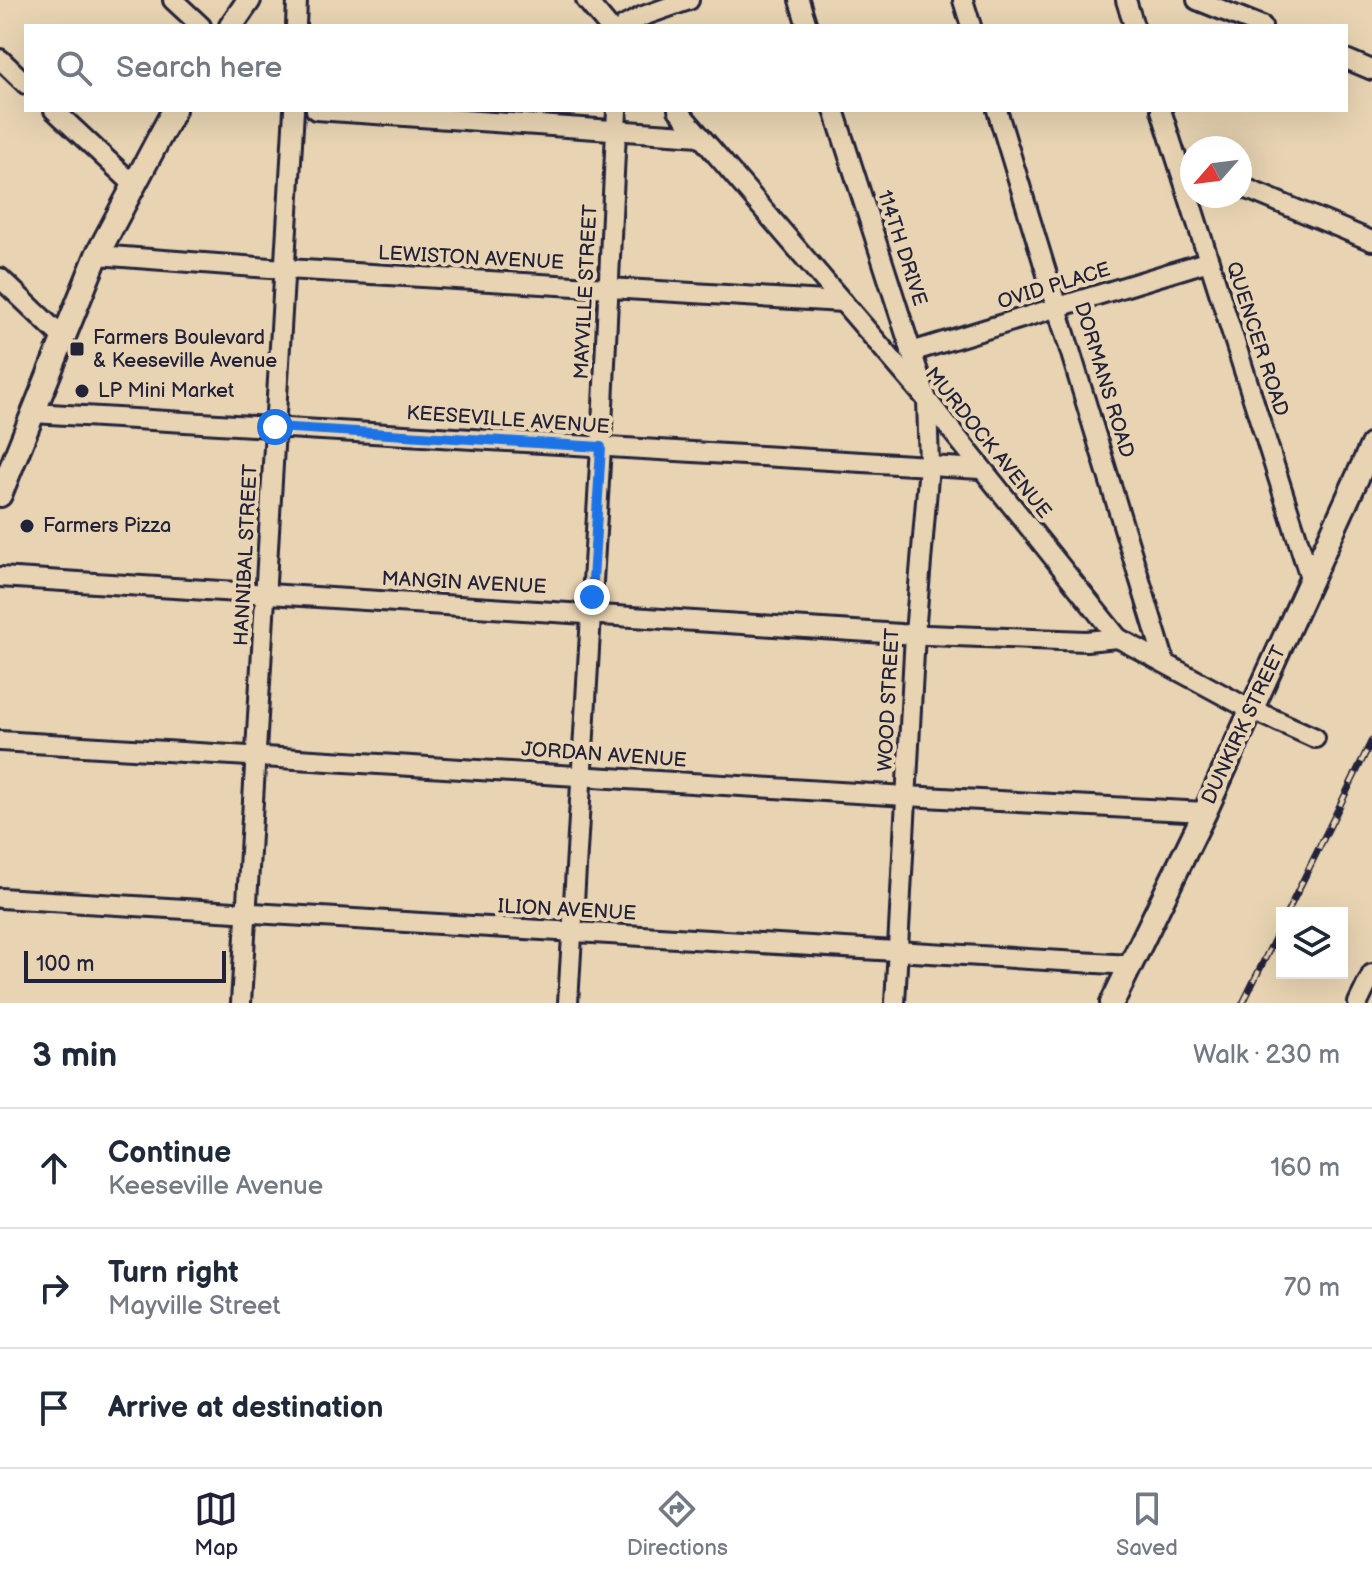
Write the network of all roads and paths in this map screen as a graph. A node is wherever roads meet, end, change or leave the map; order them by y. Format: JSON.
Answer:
{"nodes":[{"id":1,"x":173,"y":0,"type":"edge"},
{"id":2,"x":249,"y":0,"type":"edge"},
{"id":3,"x":297,"y":0,"type":"edge"},
{"id":4,"x":586,"y":0,"type":"edge"},
{"id":5,"x":689,"y":0,"type":"edge"},
{"id":6,"x":799,"y":0,"type":"edge"},
{"id":7,"x":963,"y":0,"type":"edge"},
{"id":8,"x":1126,"y":0,"type":"edge"},
{"id":9,"x":1197,"y":0,"type":"edge"},
{"id":10,"x":640,"y":8,"type":"edge"},
{"id":11,"x":199,"y":24,"type":"edge"},
{"id":12,"x":232,"y":24,"type":"edge"},
{"id":13,"x":296,"y":24,"type":"edge"},
{"id":14,"x":606,"y":24,"type":"edge"},
{"id":15,"x":626,"y":24,"type":"edge"},
{"id":16,"x":806,"y":24,"type":"edge"},
{"id":17,"x":970,"y":24,"type":"edge"},
{"id":18,"x":1133,"y":24,"type":"edge"},
{"id":19,"x":1257,"y":24,"type":"edge"},
{"id":20,"x":0,"y":59,"type":"edge"},
{"id":21,"x":1348,"y":60,"type":"edge"},
{"id":22,"x":1372,"y":70,"type":"edge"},
{"id":23,"x":24,"y":82,"type":"edge"},
{"id":24,"x":56,"y":112,"type":"edge"},
{"id":25,"x":173,"y":112,"type":"edge"},
{"id":26,"x":294,"y":112,"type":"edge"},
{"id":27,"x":343,"y":112,"type":"edge"},
{"id":28,"x":617,"y":112,"type":"edge"},
{"id":29,"x":680,"y":112,"type":"edge"},
{"id":30,"x":835,"y":112,"type":"edge"},
{"id":31,"x":998,"y":112,"type":"edge"},
{"id":32,"x":1162,"y":112,"type":"edge"},
{"id":33,"x":615,"y":132,"type":"junction"},
{"id":34,"x":700,"y":136,"type":"junction"},
{"id":35,"x":1180,"y":152,"type":"edge"},
{"id":36,"x":133,"y":184,"type":"junction"},
{"id":37,"x":1252,"y":191,"type":"edge"},
{"id":38,"x":1196,"y":208,"type":"edge"},
{"id":39,"x":1372,"y":241,"type":"edge"},
{"id":40,"x":97,"y":255,"type":"junction"},
{"id":41,"x":1209,"y":261,"type":"junction"},
{"id":42,"x":284,"y":269,"type":"junction"},
{"id":43,"x":0,"y":278,"type":"edge"},
{"id":44,"x":608,"y":287,"type":"junction"},
{"id":45,"x":843,"y":302,"type":"junction"},
{"id":46,"x":1059,"y":308,"type":"junction"},
{"id":47,"x":62,"y":337,"type":"junction"},
{"id":48,"x":911,"y":352,"type":"junction"},
{"id":49,"x":927,"y":400,"type":"junction"},
{"id":50,"x":33,"y":413,"type":"junction"},
{"id":51,"x":275,"y":427,"type":"junction"},
{"id":52,"x":1372,"y":445,"type":"edge"},
{"id":53,"x":601,"y":447,"type":"junction"},
{"id":54,"x":929,"y":465,"type":"junction"},
{"id":55,"x":980,"y":469,"type":"junction"},
{"id":56,"x":0,"y":495,"type":"edge"},
{"id":57,"x":0,"y":577,"type":"edge"},
{"id":58,"x":1311,"y":581,"type":"junction"},
{"id":59,"x":265,"y":594,"type":"junction"},
{"id":60,"x":591,"y":613,"type":"junction"},
{"id":61,"x":915,"y":634,"type":"junction"},
{"id":62,"x":1118,"y":638,"type":"junction"},
{"id":63,"x":1165,"y":663,"type":"junction"},
{"id":64,"x":1252,"y":709,"type":"junction"},
{"id":65,"x":1315,"y":738,"type":"dead end"},
{"id":66,"x":0,"y":741,"type":"edge"},
{"id":67,"x":255,"y":756,"type":"junction"},
{"id":68,"x":582,"y":775,"type":"junction"},
{"id":69,"x":906,"y":796,"type":"junction"},
{"id":70,"x":1205,"y":812,"type":"junction"},
{"id":71,"x":0,"y":898,"type":"edge"},
{"id":72,"x":246,"y":913,"type":"junction"},
{"id":73,"x":572,"y":932,"type":"junction"},
{"id":74,"x":897,"y":951,"type":"junction"},
{"id":75,"x":1131,"y":965,"type":"junction"},
{"id":76,"x":1372,"y":974,"type":"edge"},
{"id":77,"x":241,"y":1003,"type":"edge"},
{"id":78,"x":568,"y":1003,"type":"edge"},
{"id":79,"x":895,"y":1003,"type":"edge"},
{"id":80,"x":1112,"y":1003,"type":"edge"},
{"id":81,"x":1358,"y":1003,"type":"edge"}],
"edges":[{"from":1,"to":11,"type":"street"},
{"from":2,"to":12,"type":"main road"},
{"from":3,"to":13,"type":"street"},
{"from":4,"to":14,"type":"street"},
{"from":5,"to":10,"type":"street"},
{"from":6,"to":16,"type":"street"},
{"from":7,"to":17,"type":"street"},
{"from":8,"to":18,"type":"street"},
{"from":9,"to":19,"type":"street"},
{"from":10,"to":15,"type":"street"},
{"from":20,"to":23,"type":"street"},
{"from":21,"to":22,"type":"street"},
{"from":24,"to":36,"type":"street"},
{"from":25,"to":36,"type":"main road"},
{"from":26,"to":42,"type":"street","name":"HANNIBAL STREET"},
{"from":27,"to":33,"type":"street"},
{"from":28,"to":33,"type":"street","name":"MAYVILLE STREET"},
{"from":29,"to":34,"type":"street","name":"MURDOCK AVENUE"},
{"from":30,"to":48,"type":"street","name":"114TH DRIVE"},
{"from":31,"to":46,"type":"street","name":"DORMANS ROAD"},
{"from":32,"to":35,"type":"street","name":"QUENCER ROAD"},
{"from":33,"to":34,"type":"street"},
{"from":33,"to":44,"type":"street","name":"MAYVILLE STREET"},
{"from":34,"to":45,"type":"street","name":"MURDOCK AVENUE"},
{"from":36,"to":40,"type":"main road"},
{"from":37,"to":39,"type":"street"},
{"from":38,"to":41,"type":"street","name":"QUENCER ROAD"},
{"from":40,"to":42,"type":"street","name":"LEWISTON AVENUE"},
{"from":40,"to":47,"type":"main road"},
{"from":41,"to":46,"type":"street","name":"OVID PLACE"},
{"from":41,"to":58,"type":"street","name":"QUENCER ROAD"},
{"from":42,"to":44,"type":"street","name":"LEWISTON AVENUE"},
{"from":42,"to":51,"type":"street","name":"HANNIBAL STREET"},
{"from":43,"to":47,"type":"street"},
{"from":44,"to":45,"type":"street","name":"LEWISTON AVENUE"},
{"from":44,"to":53,"type":"street","name":"MAYVILLE STREET"},
{"from":45,"to":49,"type":"street","name":"MURDOCK AVENUE"},
{"from":46,"to":48,"type":"street","name":"OVID PLACE"},
{"from":46,"to":63,"type":"street","name":"DORMANS ROAD"},
{"from":47,"to":50,"type":"main road"},
{"from":48,"to":49,"type":"street","name":"114TH DRIVE"},
{"from":49,"to":54,"type":"street","name":"WOOD STREET"},
{"from":49,"to":55,"type":"street","name":"MURDOCK AVENUE"},
{"from":50,"to":51,"type":"street","name":"KEESEVILLE AVENUE"},
{"from":50,"to":56,"type":"main road"},
{"from":51,"to":53,"type":"street","name":"KEESEVILLE AVENUE"},
{"from":51,"to":59,"type":"street","name":"HANNIBAL STREET"},
{"from":52,"to":58,"type":"main road","name":"DUNKIRK STREET"},
{"from":53,"to":54,"type":"street","name":"KEESEVILLE AVENUE"},
{"from":53,"to":60,"type":"street","name":"MAYVILLE STREET"},
{"from":54,"to":55,"type":"street","name":"KEESEVILLE AVENUE"},
{"from":54,"to":61,"type":"street","name":"WOOD STREET"},
{"from":55,"to":62,"type":"street","name":"MURDOCK AVENUE"},
{"from":57,"to":59,"type":"street","name":"MANGIN AVENUE"},
{"from":58,"to":64,"type":"main road","name":"DUNKIRK STREET"},
{"from":59,"to":60,"type":"street","name":"MANGIN AVENUE"},
{"from":59,"to":67,"type":"street","name":"HANNIBAL STREET"},
{"from":60,"to":61,"type":"street","name":"MANGIN AVENUE"},
{"from":60,"to":68,"type":"street","name":"MAYVILLE STREET"},
{"from":61,"to":62,"type":"street","name":"MANGIN AVENUE"},
{"from":61,"to":69,"type":"street","name":"WOOD STREET"},
{"from":62,"to":63,"type":"street","name":"MURDOCK AVENUE"},
{"from":63,"to":64,"type":"street","name":"MURDOCK AVENUE"},
{"from":64,"to":65,"type":"street","name":"MURDOCK AVENUE"},
{"from":64,"to":70,"type":"main road","name":"DUNKIRK STREET"},
{"from":66,"to":67,"type":"street","name":"JORDAN AVENUE"},
{"from":67,"to":68,"type":"street","name":"JORDAN AVENUE"},
{"from":67,"to":72,"type":"street","name":"HANNIBAL STREET"},
{"from":68,"to":69,"type":"street","name":"JORDAN AVENUE"},
{"from":68,"to":73,"type":"street","name":"MAYVILLE STREET"},
{"from":69,"to":70,"type":"street","name":"JORDAN AVENUE"},
{"from":69,"to":74,"type":"street","name":"WOOD STREET"},
{"from":70,"to":75,"type":"main road","name":"DUNKIRK STREET"},
{"from":71,"to":72,"type":"street","name":"ILION AVENUE"},
{"from":72,"to":73,"type":"street","name":"ILION AVENUE"},
{"from":72,"to":77,"type":"street","name":"HANNIBAL STREET"},
{"from":73,"to":74,"type":"street","name":"ILION AVENUE"},
{"from":73,"to":78,"type":"street","name":"MAYVILLE STREET"},
{"from":74,"to":75,"type":"street","name":"ILION AVENUE"},
{"from":74,"to":79,"type":"street","name":"WOOD STREET"},
{"from":75,"to":80,"type":"main road","name":"DUNKIRK STREET"},
{"from":76,"to":81,"type":"street"}]}
